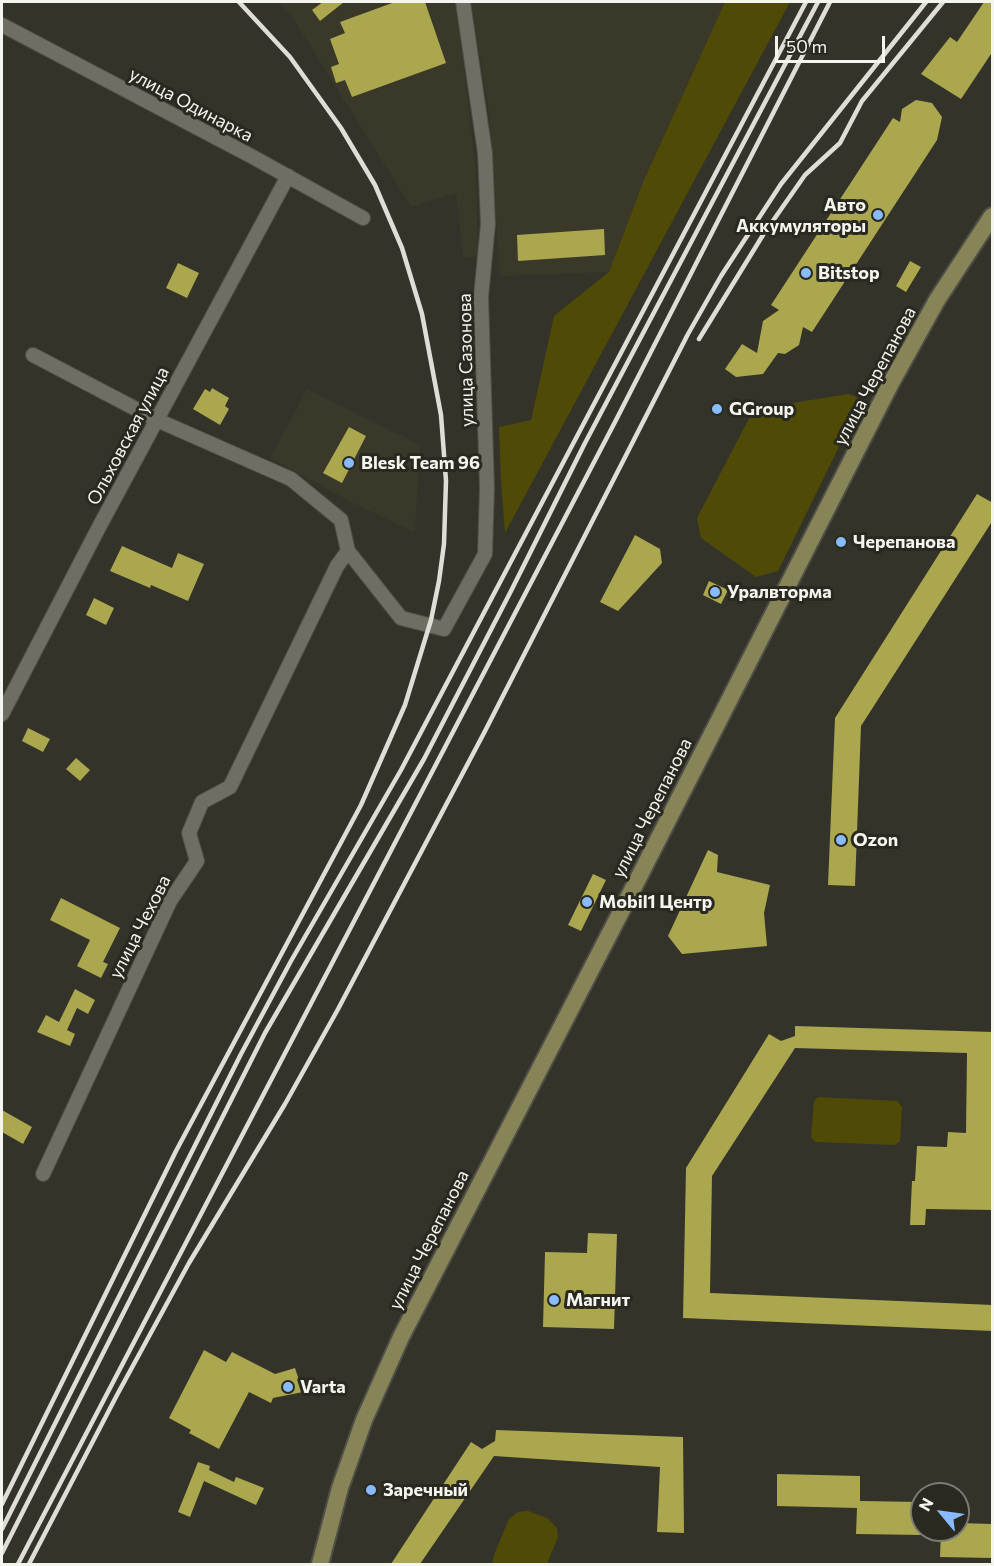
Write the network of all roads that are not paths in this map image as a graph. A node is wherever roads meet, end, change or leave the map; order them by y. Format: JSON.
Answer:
{"nodes":[{"id":1,"x":463,"y":2,"type":"edge"},
{"id":2,"x":2,"y":25,"type":"edge"},
{"id":3,"x":288,"y":176,"type":"junction"},
{"id":4,"x":993,"y":216,"type":"edge"},
{"id":5,"x":363,"y":218,"type":"dead end"},
{"id":6,"x":33,"y":354,"type":"dead end"},
{"id":7,"x":157,"y":420,"type":"junction"},
{"id":8,"x":348,"y":551,"type":"junction"},
{"id":9,"x":2,"y":714,"type":"edge"},
{"id":10,"x":43,"y":1174,"type":"dead end"},
{"id":11,"x":320,"y":1564,"type":"edge"}],
"edges":[{"from":1,"to":8,"type":"street","name":"улица Сазонова"},
{"from":2,"to":3,"type":"street","name":"улица Одинарка"},
{"from":3,"to":5,"type":"street","name":"улица Одинарка"},
{"from":3,"to":7,"type":"street","name":"Ольховская улица"},
{"from":4,"to":11,"type":"main road","name":"улица Черепанова"},
{"from":6,"to":7,"type":"street","name":"улица Сазонова"},
{"from":7,"to":8,"type":"street","name":"улица Сазонова"},
{"from":7,"to":9,"type":"street","name":"Ольховская улица"},
{"from":8,"to":10,"type":"street","name":"улица Чехова"}]}
